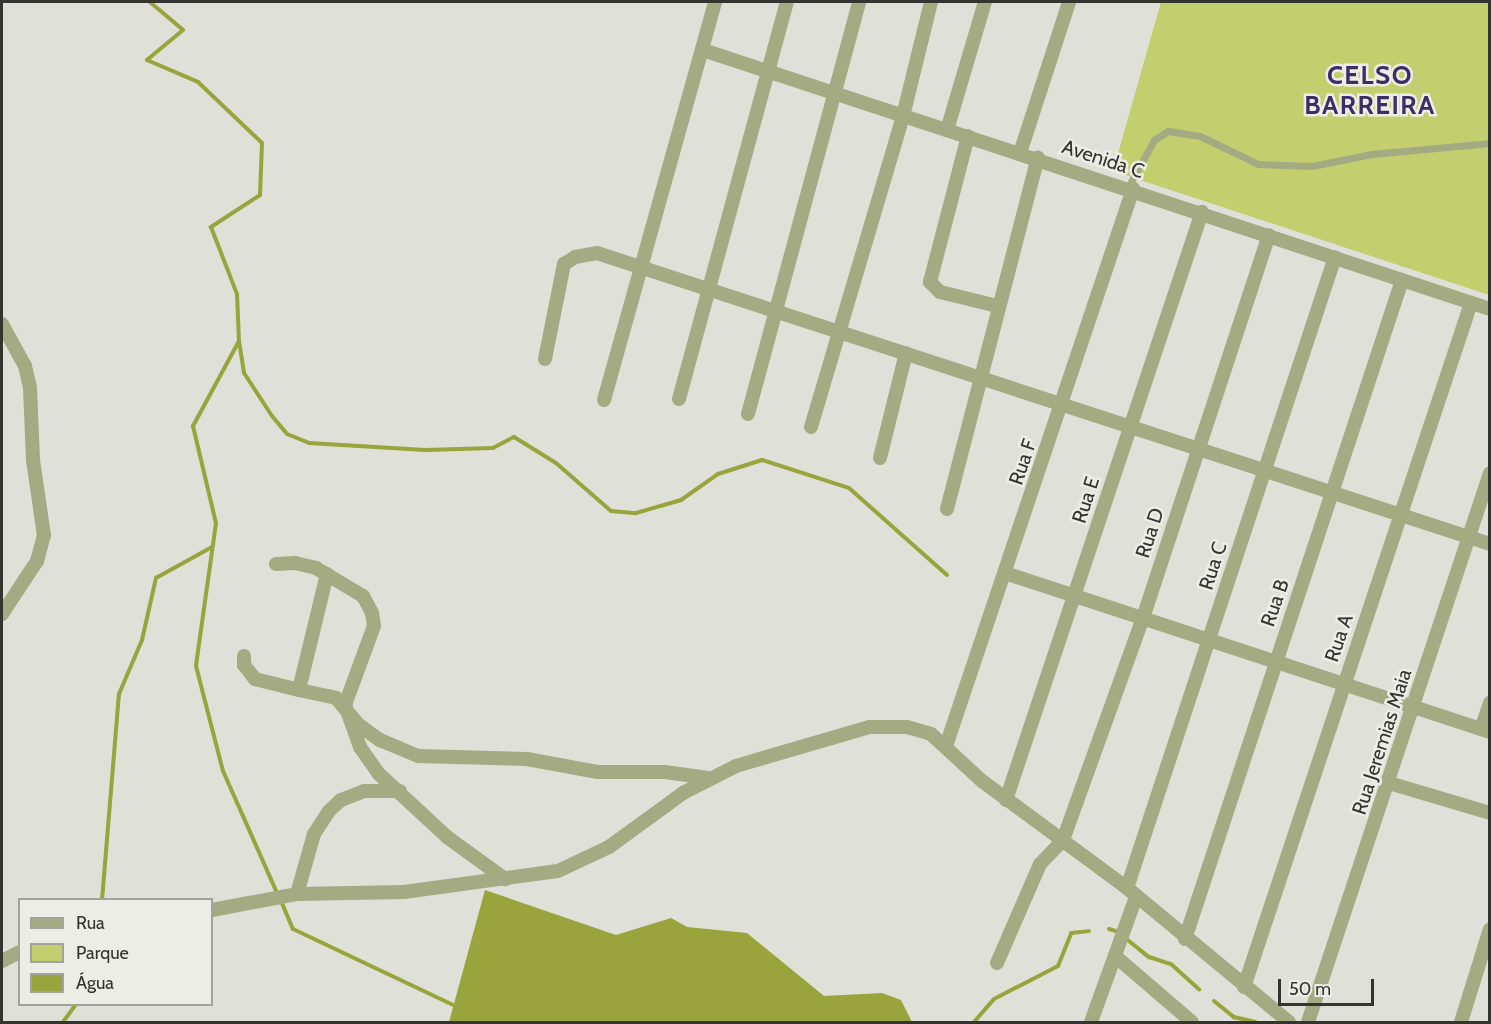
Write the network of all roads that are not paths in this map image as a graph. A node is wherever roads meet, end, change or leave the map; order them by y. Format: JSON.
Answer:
{"nodes":[{"id":1,"x":715,"y":2,"type":"edge"},
{"id":2,"x":787,"y":2,"type":"edge"},
{"id":3,"x":858,"y":2,"type":"edge"},
{"id":4,"x":931,"y":2,"type":"edge"},
{"id":5,"x":985,"y":2,"type":"edge"},
{"id":6,"x":1069,"y":2,"type":"edge"},
{"id":7,"x":703,"y":50,"type":"junction"},
{"id":8,"x":769,"y":72,"type":"junction"},
{"id":9,"x":834,"y":94,"type":"junction"},
{"id":10,"x":903,"y":116,"type":"junction"},
{"id":11,"x":947,"y":130,"type":"junction"},
{"id":12,"x":968,"y":136,"type":"junction"},
{"id":13,"x":1490,"y":143,"type":"edge"},
{"id":14,"x":1020,"y":153,"type":"junction"},
{"id":15,"x":1038,"y":158,"type":"junction"},
{"id":16,"x":1131,"y":188,"type":"junction"},
{"id":17,"x":1202,"y":212,"type":"junction"},
{"id":18,"x":1269,"y":235,"type":"junction"},
{"id":19,"x":1335,"y":257,"type":"junction"},
{"id":20,"x":642,"y":267,"type":"junction"},
{"id":21,"x":1402,"y":280,"type":"junction"},
{"id":22,"x":710,"y":290,"type":"junction"},
{"id":23,"x":1471,"y":303,"type":"junction"},
{"id":24,"x":997,"y":306,"type":"junction"},
{"id":25,"x":1490,"y":309,"type":"edge"},
{"id":26,"x":776,"y":312,"type":"junction"},
{"id":27,"x":2,"y":324,"type":"edge"},
{"id":28,"x":839,"y":331,"type":"junction"},
{"id":29,"x":906,"y":353,"type":"junction"},
{"id":30,"x":545,"y":359,"type":"dead end"},
{"id":31,"x":979,"y":378,"type":"junction"},
{"id":32,"x":679,"y":399,"type":"dead end"},
{"id":33,"x":604,"y":400,"type":"dead end"},
{"id":34,"x":1063,"y":406,"type":"junction"},
{"id":35,"x":748,"y":414,"type":"dead end"},
{"id":36,"x":811,"y":427,"type":"dead end"},
{"id":37,"x":1130,"y":429,"type":"junction"},
{"id":38,"x":1198,"y":450,"type":"junction"},
{"id":39,"x":880,"y":458,"type":"dead end"},
{"id":40,"x":1265,"y":472,"type":"junction"},
{"id":41,"x":1490,"y":473,"type":"edge"},
{"id":42,"x":1333,"y":494,"type":"junction"},
{"id":43,"x":947,"y":510,"type":"dead end"},
{"id":44,"x":1402,"y":516,"type":"junction"},
{"id":45,"x":1469,"y":537,"type":"junction"},
{"id":46,"x":1490,"y":544,"type":"edge"},
{"id":47,"x":276,"y":564,"type":"dead end"},
{"id":48,"x":1005,"y":573,"type":"junction"},
{"id":49,"x":327,"y":574,"type":"junction"},
{"id":50,"x":1076,"y":597,"type":"junction"},
{"id":51,"x":2,"y":614,"type":"edge"},
{"id":52,"x":1143,"y":618,"type":"junction"},
{"id":53,"x":1209,"y":639,"type":"junction"},
{"id":54,"x":244,"y":656,"type":"dead end"},
{"id":55,"x":1276,"y":661,"type":"junction"},
{"id":56,"x":1344,"y":684,"type":"junction"},
{"id":57,"x":299,"y":690,"type":"junction"},
{"id":58,"x":1490,"y":703,"type":"edge"},
{"id":59,"x":345,"y":705,"type":"junction"},
{"id":60,"x":1413,"y":708,"type":"junction"},
{"id":61,"x":1485,"y":731,"type":"edge"},
{"id":62,"x":946,"y":747,"type":"junction"},
{"id":63,"x":708,"y":778,"type":"junction"},
{"id":64,"x":1389,"y":783,"type":"junction"},
{"id":65,"x":399,"y":791,"type":"junction"},
{"id":66,"x":1006,"y":800,"type":"junction"},
{"id":67,"x":1490,"y":813,"type":"edge"},
{"id":68,"x":1063,"y":840,"type":"junction"},
{"id":69,"x":506,"y":879,"type":"junction"},
{"id":70,"x":1132,"y":893,"type":"junction"},
{"id":71,"x":297,"y":894,"type":"junction"},
{"id":72,"x":213,"y":910,"type":"edge"},
{"id":73,"x":1490,"y":929,"type":"edge"},
{"id":74,"x":1185,"y":939,"type":"junction"},
{"id":75,"x":18,"y":953,"type":"edge"},
{"id":76,"x":1114,"y":956,"type":"junction"},
{"id":77,"x":2,"y":961,"type":"edge"},
{"id":78,"x":997,"y":963,"type":"dead end"},
{"id":79,"x":1244,"y":987,"type":"junction"},
{"id":80,"x":1091,"y":1023,"type":"edge"},
{"id":81,"x":1192,"y":1023,"type":"edge"},
{"id":82,"x":1289,"y":1023,"type":"edge"},
{"id":83,"x":1308,"y":1023,"type":"edge"},
{"id":84,"x":1461,"y":1023,"type":"edge"}],
"edges":[{"from":1,"to":7,"type":"street"},
{"from":2,"to":8,"type":"street"},
{"from":3,"to":9,"type":"street"},
{"from":4,"to":10,"type":"street"},
{"from":5,"to":11,"type":"street"},
{"from":6,"to":14,"type":"street"},
{"from":7,"to":8,"type":"street","name":"Avenida C"},
{"from":7,"to":20,"type":"street"},
{"from":8,"to":9,"type":"street","name":"Avenida C"},
{"from":8,"to":22,"type":"street"},
{"from":9,"to":10,"type":"street","name":"Avenida C"},
{"from":9,"to":26,"type":"street"},
{"from":10,"to":11,"type":"street","name":"Avenida C"},
{"from":10,"to":28,"type":"street"},
{"from":11,"to":12,"type":"street","name":"Avenida C"},
{"from":12,"to":14,"type":"street","name":"Avenida C"},
{"from":12,"to":24,"type":"street"},
{"from":13,"to":16,"type":"lane"},
{"from":14,"to":15,"type":"street","name":"Avenida C"},
{"from":15,"to":16,"type":"street","name":"Avenida C"},
{"from":15,"to":24,"type":"street"},
{"from":16,"to":17,"type":"street","name":"Avenida C"},
{"from":16,"to":34,"type":"street","name":"Rua F"},
{"from":17,"to":18,"type":"street","name":"Avenida C"},
{"from":17,"to":37,"type":"street","name":"Rua E"},
{"from":18,"to":19,"type":"street","name":"Avenida C"},
{"from":18,"to":38,"type":"street","name":"Rua D"},
{"from":19,"to":21,"type":"street","name":"Avenida C"},
{"from":19,"to":40,"type":"street","name":"Rua C"},
{"from":20,"to":22,"type":"street"},
{"from":20,"to":30,"type":"street"},
{"from":20,"to":33,"type":"street"},
{"from":21,"to":23,"type":"street","name":"Avenida C"},
{"from":21,"to":42,"type":"street","name":"Rua B"},
{"from":22,"to":26,"type":"street"},
{"from":22,"to":32,"type":"street"},
{"from":23,"to":25,"type":"street","name":"Avenida C"},
{"from":23,"to":44,"type":"street","name":"Rua A"},
{"from":24,"to":31,"type":"street"},
{"from":26,"to":28,"type":"street"},
{"from":26,"to":35,"type":"street"},
{"from":27,"to":51,"type":"street"},
{"from":28,"to":29,"type":"street"},
{"from":28,"to":36,"type":"street"},
{"from":29,"to":31,"type":"street"},
{"from":29,"to":39,"type":"street"},
{"from":31,"to":34,"type":"street"},
{"from":31,"to":43,"type":"street"},
{"from":34,"to":37,"type":"street"},
{"from":34,"to":48,"type":"street","name":"Rua F"},
{"from":37,"to":38,"type":"street"},
{"from":37,"to":50,"type":"street","name":"Rua E"},
{"from":38,"to":40,"type":"street"},
{"from":38,"to":52,"type":"street","name":"Rua D"},
{"from":40,"to":42,"type":"street"},
{"from":40,"to":53,"type":"street","name":"Rua C"},
{"from":41,"to":45,"type":"street","name":"Rua Jeremias Maia"},
{"from":42,"to":44,"type":"street"},
{"from":42,"to":55,"type":"street","name":"Rua B"},
{"from":44,"to":45,"type":"street"},
{"from":44,"to":56,"type":"street","name":"Rua A"},
{"from":45,"to":46,"type":"street"},
{"from":45,"to":60,"type":"street","name":"Rua Jeremias Maia"},
{"from":47,"to":49,"type":"street"},
{"from":48,"to":50,"type":"street"},
{"from":48,"to":62,"type":"street","name":"Rua F"},
{"from":49,"to":57,"type":"street"},
{"from":49,"to":59,"type":"street"},
{"from":50,"to":52,"type":"street"},
{"from":50,"to":66,"type":"street","name":"Rua E"},
{"from":52,"to":53,"type":"street"},
{"from":52,"to":68,"type":"street","name":"Rua D"},
{"from":53,"to":55,"type":"street"},
{"from":53,"to":70,"type":"street","name":"Rua C"},
{"from":54,"to":57,"type":"street"},
{"from":55,"to":56,"type":"street"},
{"from":55,"to":74,"type":"street","name":"Rua B"},
{"from":56,"to":60,"type":"street"},
{"from":56,"to":79,"type":"street","name":"Rua A"},
{"from":57,"to":59,"type":"street"},
{"from":58,"to":61,"type":"street"},
{"from":59,"to":63,"type":"street"},
{"from":59,"to":65,"type":"street"},
{"from":60,"to":61,"type":"street"},
{"from":60,"to":64,"type":"street","name":"Rua Jeremias Maia"},
{"from":62,"to":63,"type":"street"},
{"from":62,"to":66,"type":"street"},
{"from":63,"to":69,"type":"street"},
{"from":64,"to":67,"type":"street"},
{"from":64,"to":83,"type":"street","name":"Rua Jeremias Maia"},
{"from":65,"to":69,"type":"street"},
{"from":65,"to":71,"type":"street"},
{"from":66,"to":68,"type":"street"},
{"from":68,"to":70,"type":"street"},
{"from":68,"to":78,"type":"street"},
{"from":69,"to":71,"type":"street"},
{"from":70,"to":74,"type":"street"},
{"from":70,"to":76,"type":"street","name":"Rua C"},
{"from":71,"to":72,"type":"street"},
{"from":73,"to":84,"type":"street"},
{"from":74,"to":79,"type":"street"},
{"from":75,"to":77,"type":"street"},
{"from":76,"to":80,"type":"street","name":"Rua C"},
{"from":76,"to":81,"type":"street"},
{"from":79,"to":82,"type":"street"}]}
